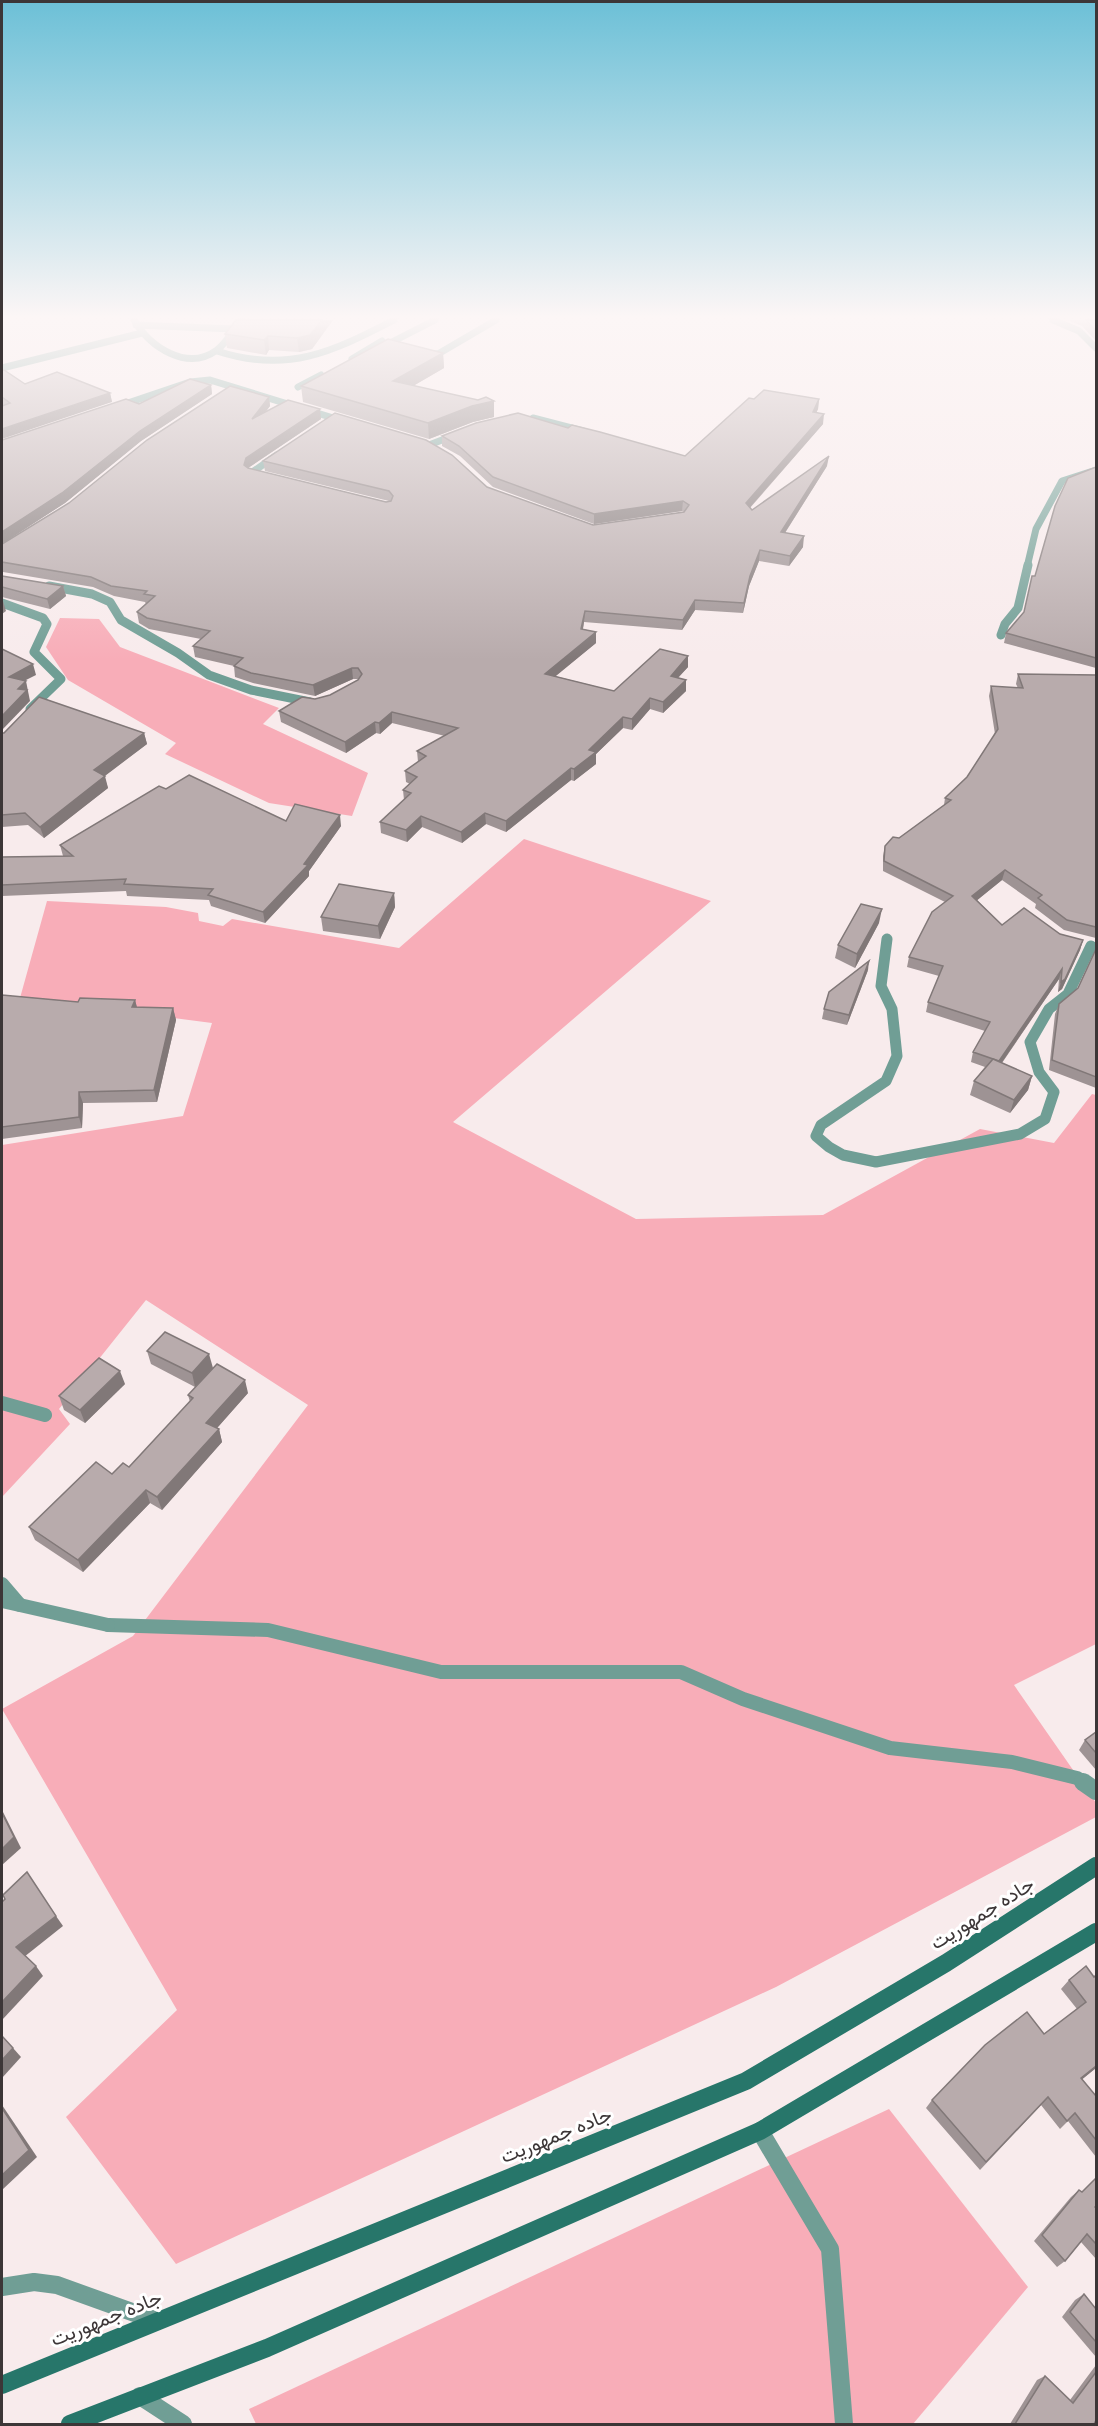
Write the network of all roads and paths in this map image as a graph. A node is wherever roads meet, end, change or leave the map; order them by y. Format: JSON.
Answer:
{"nodes":[{"id":1,"x":460,"y":433,"type":"edge"},
{"id":2,"x":418,"y":442,"type":"edge"},
{"id":3,"x":429,"y":445,"type":"junction"},
{"id":4,"x":287,"y":448,"type":"edge"},
{"id":5,"x":438,"y":450,"type":"edge"},
{"id":6,"x":1096,"y":470,"type":"edge"},
{"id":7,"x":272,"y":478,"type":"edge"},
{"id":8,"x":40,"y":585,"type":"edge"},
{"id":9,"x":2,"y":603,"type":"edge"},
{"id":10,"x":1001,"y":635,"type":"dead end"},
{"id":11,"x":324,"y":700,"type":"edge"},
{"id":12,"x":27,"y":712,"type":"edge"},
{"id":13,"x":887,"y":939,"type":"dead end"},
{"id":14,"x":1089,"y":945,"type":"edge"},
{"id":15,"x":2,"y":1403,"type":"edge"},
{"id":16,"x":45,"y":1415,"type":"dead end"},
{"id":17,"x":2,"y":1584,"type":"edge"},
{"id":18,"x":2,"y":1601,"type":"edge"},
{"id":19,"x":21,"y":1606,"type":"junction"},
{"id":20,"x":1096,"y":1791,"type":"edge"},
{"id":21,"x":1096,"y":1866,"type":"edge"},
{"id":22,"x":1096,"y":1932,"type":"edge"},
{"id":23,"x":760,"y":2131,"type":"junction"},
{"id":24,"x":2,"y":2287,"type":"edge"},
{"id":25,"x":158,"y":2321,"type":"junction"},
{"id":26,"x":2,"y":2385,"type":"edge"},
{"id":27,"x":141,"y":2396,"type":"junction"},
{"id":28,"x":70,"y":2424,"type":"edge"},
{"id":29,"x":183,"y":2424,"type":"edge"},
{"id":30,"x":844,"y":2424,"type":"edge"}],
"edges":[{"from":1,"to":3,"type":"street"},
{"from":2,"to":3,"type":"street"},
{"from":3,"to":5,"type":"street"},
{"from":4,"to":7,"type":"street"},
{"from":6,"to":10,"type":"street"},
{"from":8,"to":11,"type":"street"},
{"from":9,"to":12,"type":"street"},
{"from":13,"to":14,"type":"street"},
{"from":15,"to":16,"type":"street"},
{"from":17,"to":19,"type":"street"},
{"from":18,"to":19,"type":"street"},
{"from":19,"to":20,"type":"street"},
{"from":21,"to":25,"type":"main road","name":"جاده جمهوریت"},
{"from":22,"to":23,"type":"main road"},
{"from":23,"to":27,"type":"main road"},
{"from":23,"to":30,"type":"street"},
{"from":24,"to":25,"type":"street"},
{"from":25,"to":26,"type":"main road","name":"جاده جمهوریت"},
{"from":27,"to":28,"type":"main road"},
{"from":27,"to":29,"type":"street"}]}
